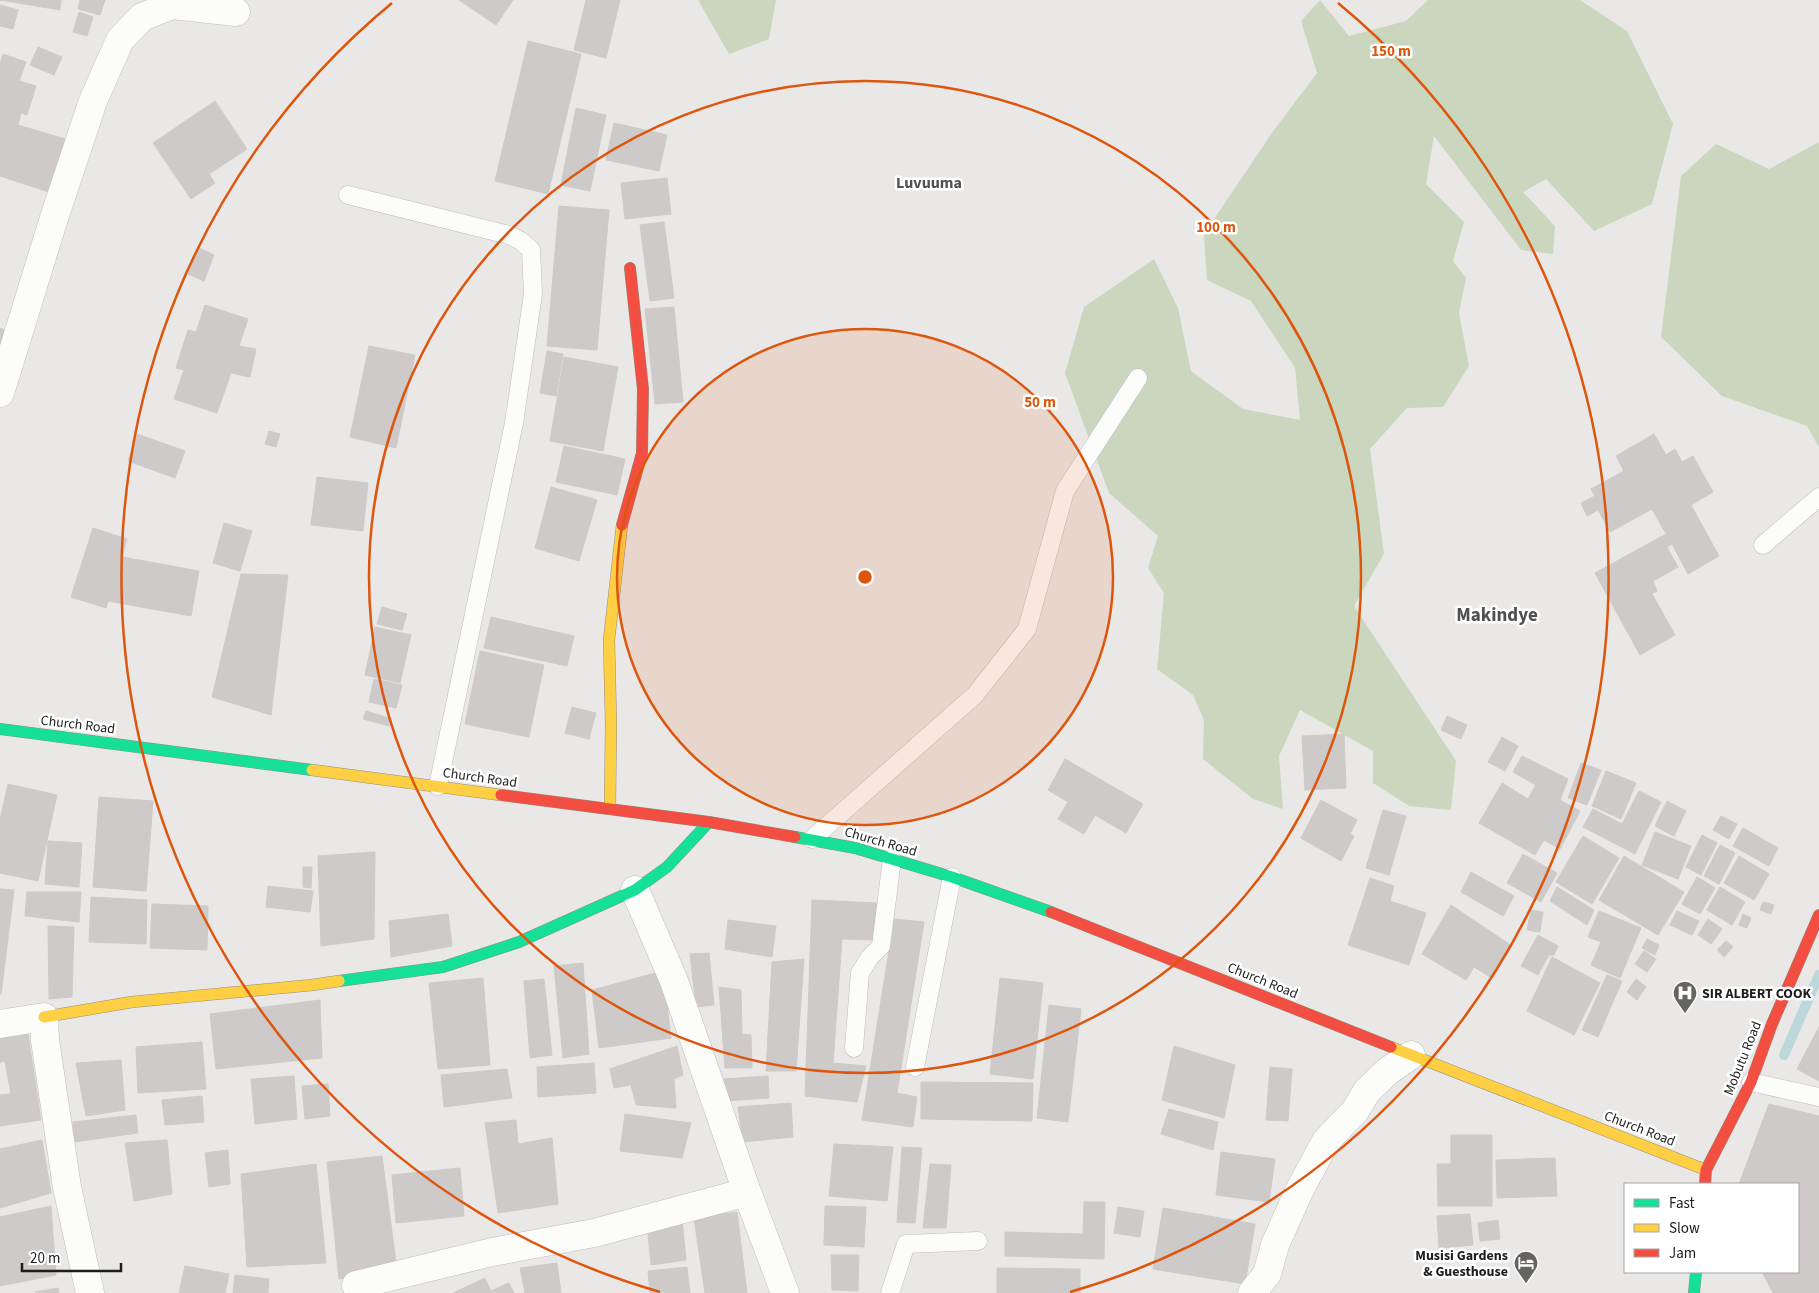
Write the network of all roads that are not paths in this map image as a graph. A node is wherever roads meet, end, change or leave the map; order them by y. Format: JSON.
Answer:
{"nodes":[{"id":1,"x":236,"y":12,"type":"dead end"},
{"id":2,"x":348,"y":196,"type":"dead end"},
{"id":3,"x":630,"y":268,"type":"dead end"},
{"id":4,"x":1138,"y":378,"type":"dead end"},
{"id":5,"x":0,"y":393,"type":"edge"},
{"id":6,"x":1819,"y":497,"type":"edge"},
{"id":7,"x":1762,"y":545,"type":"dead end"},
{"id":8,"x":0,"y":729,"type":"edge"},
{"id":9,"x":438,"y":786,"type":"junction"},
{"id":10,"x":610,"y":809,"type":"junction"},
{"id":11,"x":709,"y":822,"type":"junction"},
{"id":12,"x":812,"y":839,"type":"junction"},
{"id":13,"x":892,"y":859,"type":"junction"},
{"id":14,"x":952,"y":877,"type":"junction"},
{"id":15,"x":635,"y":890,"type":"junction"},
{"id":16,"x":1819,"y":915,"type":"edge"},
{"id":17,"x":44,"y":1017,"type":"junction"},
{"id":18,"x":0,"y":1024,"type":"edge"},
{"id":19,"x":854,"y":1048,"type":"dead end"},
{"id":20,"x":1411,"y":1055,"type":"junction"},
{"id":21,"x":915,"y":1067,"type":"dead end"},
{"id":22,"x":1751,"y":1082,"type":"junction"},
{"id":23,"x":1819,"y":1097,"type":"edge"},
{"id":24,"x":1706,"y":1170,"type":"junction"},
{"id":25,"x":1704,"y":1183,"type":"edge"},
{"id":26,"x":747,"y":1192,"type":"junction"},
{"id":27,"x":978,"y":1241,"type":"dead end"},
{"id":28,"x":1696,"y":1273,"type":"edge"},
{"id":29,"x":356,"y":1285,"type":"dead end"},
{"id":30,"x":90,"y":1293,"type":"edge"},
{"id":31,"x":785,"y":1293,"type":"edge"},
{"id":32,"x":890,"y":1293,"type":"edge"},
{"id":33,"x":1252,"y":1293,"type":"edge"},
{"id":34,"x":1694,"y":1293,"type":"edge"}],
"edges":[{"from":1,"to":5,"type":"street"},
{"from":2,"to":9,"type":"lane"},
{"from":3,"to":10,"type":"street"},
{"from":4,"to":12,"type":"lane"},
{"from":6,"to":7,"type":"lane"},
{"from":8,"to":9,"type":"street","name":"Church Road"},
{"from":9,"to":10,"type":"street","name":"Church Road"},
{"from":10,"to":11,"type":"street","name":"Church Road"},
{"from":11,"to":12,"type":"street","name":"Church Road"},
{"from":11,"to":15,"type":"street"},
{"from":12,"to":13,"type":"street","name":"Church Road"},
{"from":13,"to":14,"type":"street","name":"Church Road"},
{"from":13,"to":19,"type":"lane"},
{"from":14,"to":20,"type":"street","name":"Church Road"},
{"from":14,"to":21,"type":"lane"},
{"from":15,"to":17,"type":"street"},
{"from":15,"to":26,"type":"street"},
{"from":16,"to":22,"type":"street","name":"Mobutu Road"},
{"from":17,"to":18,"type":"street"},
{"from":17,"to":30,"type":"street"},
{"from":20,"to":24,"type":"street","name":"Church Road"},
{"from":20,"to":33,"type":"street"},
{"from":22,"to":23,"type":"lane"},
{"from":22,"to":24,"type":"street","name":"Mobutu Road"},
{"from":24,"to":25,"type":"street","name":"Mobutu Road"},
{"from":26,"to":29,"type":"street"},
{"from":26,"to":31,"type":"street"},
{"from":27,"to":32,"type":"lane"},
{"from":28,"to":34,"type":"street"}]}
